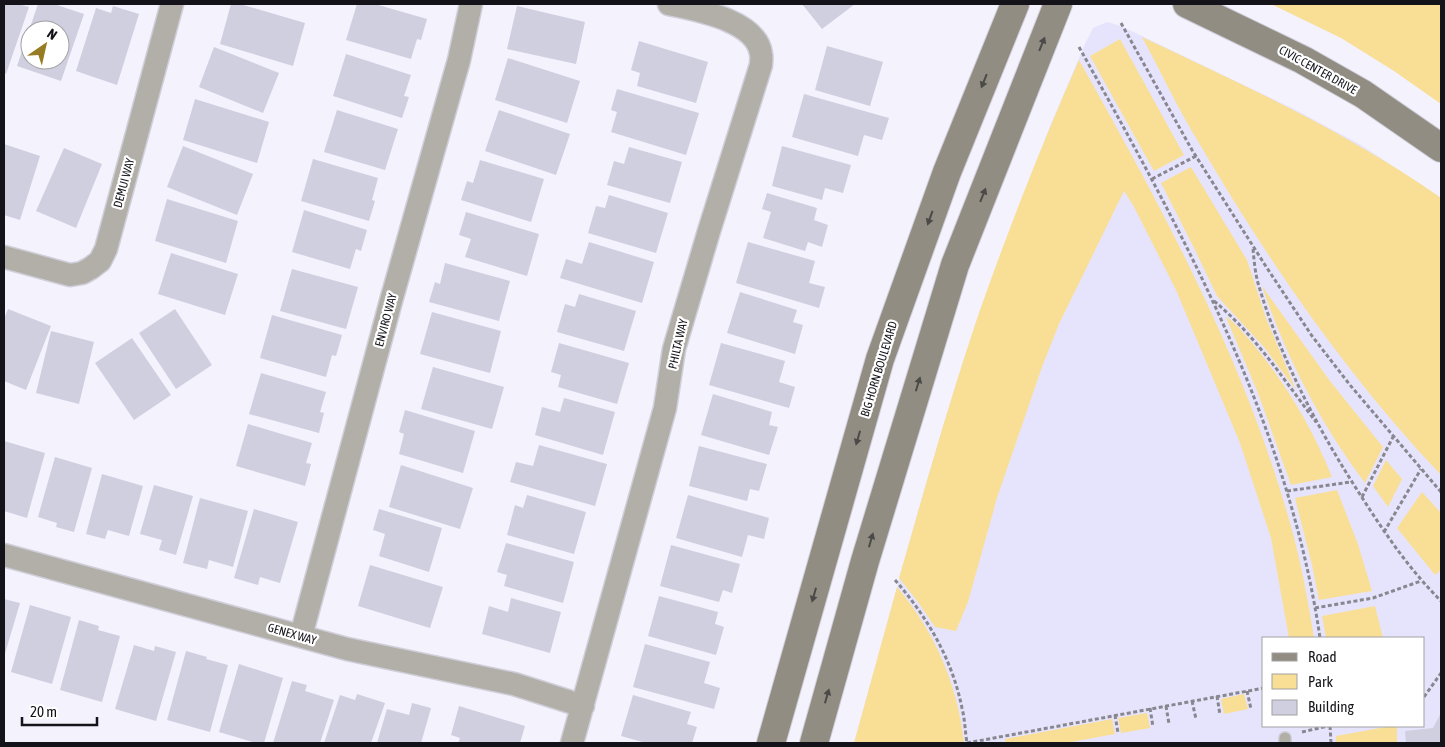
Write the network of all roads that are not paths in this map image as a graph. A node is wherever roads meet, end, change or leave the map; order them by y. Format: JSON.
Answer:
{"nodes":[{"id":1,"x":172,"y":4,"type":"edge"},
{"id":2,"x":471,"y":4,"type":"edge"},
{"id":3,"x":669,"y":4,"type":"edge"},
{"id":4,"x":1015,"y":4,"type":"edge"},
{"id":5,"x":1058,"y":4,"type":"edge"},
{"id":6,"x":1187,"y":4,"type":"edge"},
{"id":7,"x":1441,"y":148,"type":"edge"},
{"id":8,"x":4,"y":257,"type":"edge"},
{"id":9,"x":4,"y":556,"type":"edge"},
{"id":10,"x":301,"y":636,"type":"junction"},
{"id":11,"x":583,"y":706,"type":"junction"},
{"id":12,"x":572,"y":743,"type":"edge"},
{"id":13,"x":771,"y":743,"type":"edge"},
{"id":14,"x":814,"y":743,"type":"edge"}],
"edges":[{"from":1,"to":8,"type":"street","name":"DEMUI WAY"},
{"from":2,"to":10,"type":"street","name":"ENVIRO WAY"},
{"from":3,"to":11,"type":"street","name":"PHILTA WAY"},
{"from":4,"to":13,"type":"main road","name":"BIG HORN BOULEVARD","one_way":true},
{"from":14,"to":5,"type":"main road","one_way":true},
{"from":6,"to":7,"type":"main road","name":"CIVIC CENTER DRIVE"},
{"from":9,"to":10,"type":"street","name":"GENEX WAY"},
{"from":10,"to":11,"type":"street","name":"GENEX WAY"},
{"from":11,"to":12,"type":"street","name":"PHILTA WAY"}]}
